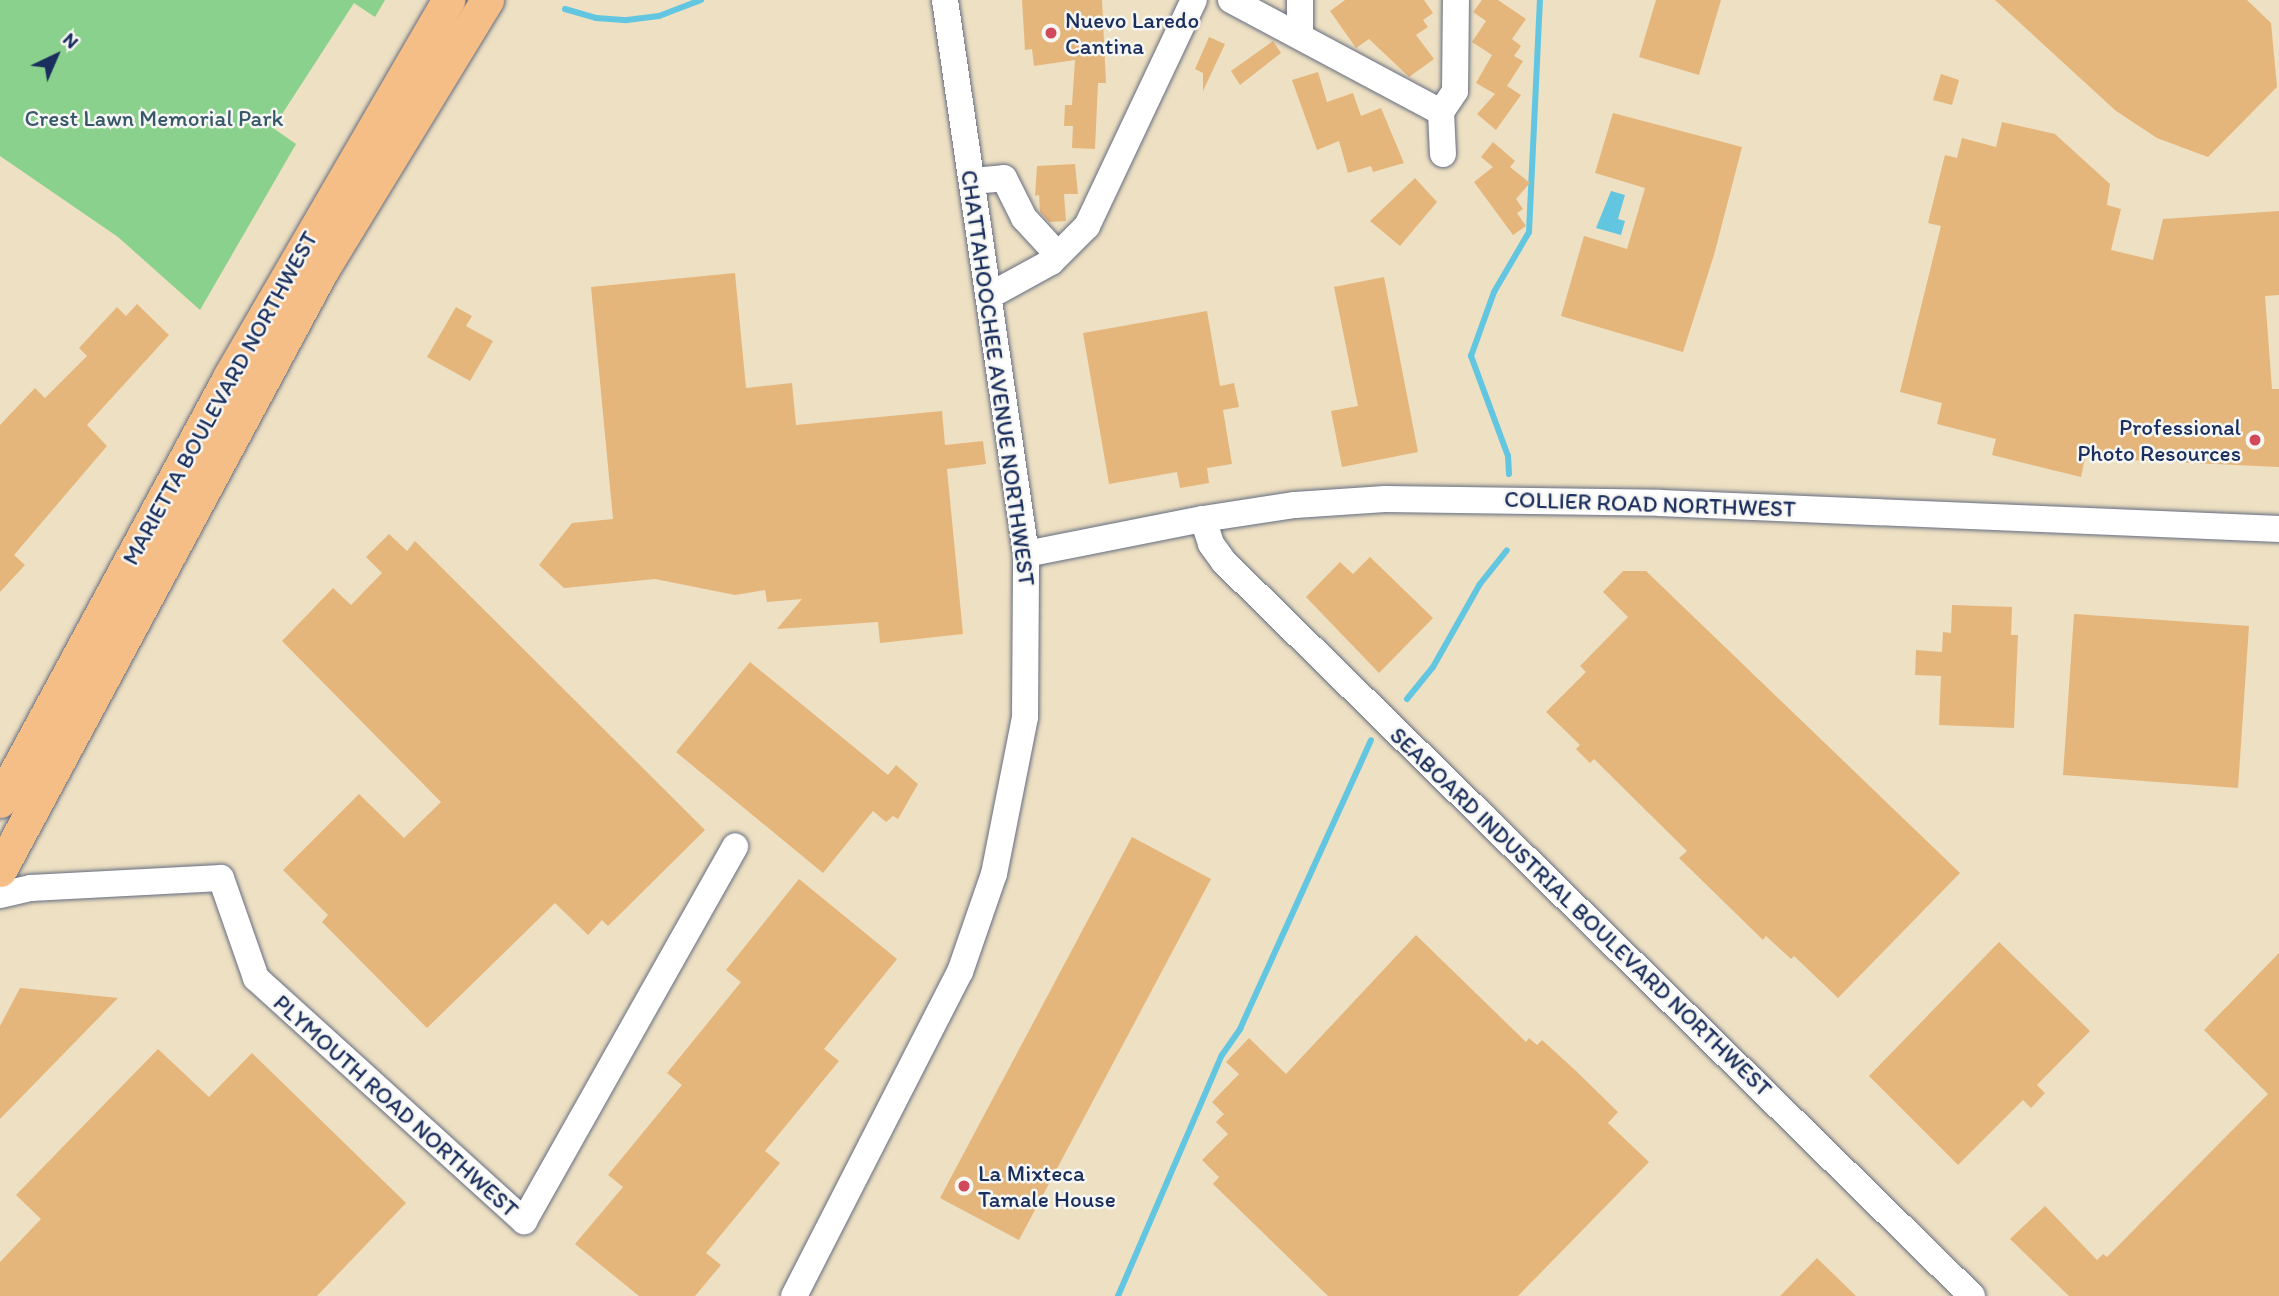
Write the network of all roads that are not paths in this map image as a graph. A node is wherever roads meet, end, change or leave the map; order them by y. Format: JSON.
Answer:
{"nodes":[{"id":1,"x":448,"y":0,"type":"edge"},
{"id":2,"x":487,"y":0,"type":"edge"},
{"id":3,"x":945,"y":0,"type":"edge"},
{"id":4,"x":1194,"y":0,"type":"edge"},
{"id":5,"x":1231,"y":0,"type":"edge"},
{"id":6,"x":1300,"y":0,"type":"edge"},
{"id":7,"x":1456,"y":0,"type":"edge"},
{"id":8,"x":1300,"y":36,"type":"junction"},
{"id":9,"x":1441,"y":112,"type":"junction"},
{"id":10,"x":1443,"y":154,"type":"dead end"},
{"id":11,"x":972,"y":181,"type":"junction"},
{"id":12,"x":1058,"y":255,"type":"junction"},
{"id":13,"x":989,"y":296,"type":"junction"},
{"id":14,"x":1203,"y":519,"type":"junction"},
{"id":15,"x":2279,"y":529,"type":"edge"},
{"id":16,"x":1026,"y":554,"type":"junction"},
{"id":17,"x":0,"y":801,"type":"edge"},
{"id":18,"x":735,"y":846,"type":"dead end"},
{"id":19,"x":0,"y":870,"type":"edge"},
{"id":20,"x":0,"y":895,"type":"edge"},
{"id":21,"x":806,"y":1292,"type":"edge"},
{"id":22,"x":1972,"y":1296,"type":"edge"}],
"edges":[{"from":1,"to":17,"type":"main road","name":"MARIETTA BOULEVARD NORTHWEST"},
{"from":2,"to":19,"type":"main road"},
{"from":3,"to":11,"type":"street","name":"CHATTAHOOCHEE AVENUE NORTHWEST"},
{"from":4,"to":12,"type":"street"},
{"from":5,"to":8,"type":"street"},
{"from":6,"to":8,"type":"street"},
{"from":7,"to":9,"type":"street"},
{"from":8,"to":9,"type":"street"},
{"from":9,"to":10,"type":"street"},
{"from":11,"to":12,"type":"street"},
{"from":11,"to":13,"type":"street","name":"CHATTAHOOCHEE AVENUE NORTHWEST"},
{"from":12,"to":13,"type":"street"},
{"from":13,"to":16,"type":"street","name":"CHATTAHOOCHEE AVENUE NORTHWEST"},
{"from":14,"to":15,"type":"street","name":"COLLIER ROAD NORTHWEST"},
{"from":14,"to":16,"type":"street","name":"COLLIER ROAD NORTHWEST"},
{"from":14,"to":22,"type":"street","name":"SEABOARD INDUSTRIAL BOULEVARD NORTHWEST"},
{"from":16,"to":21,"type":"street","name":"CHATTAHOOCHEE AVENUE NORTHWEST"},
{"from":18,"to":20,"type":"street","name":"PLYMOUTH ROAD NORTHWEST"}]}
